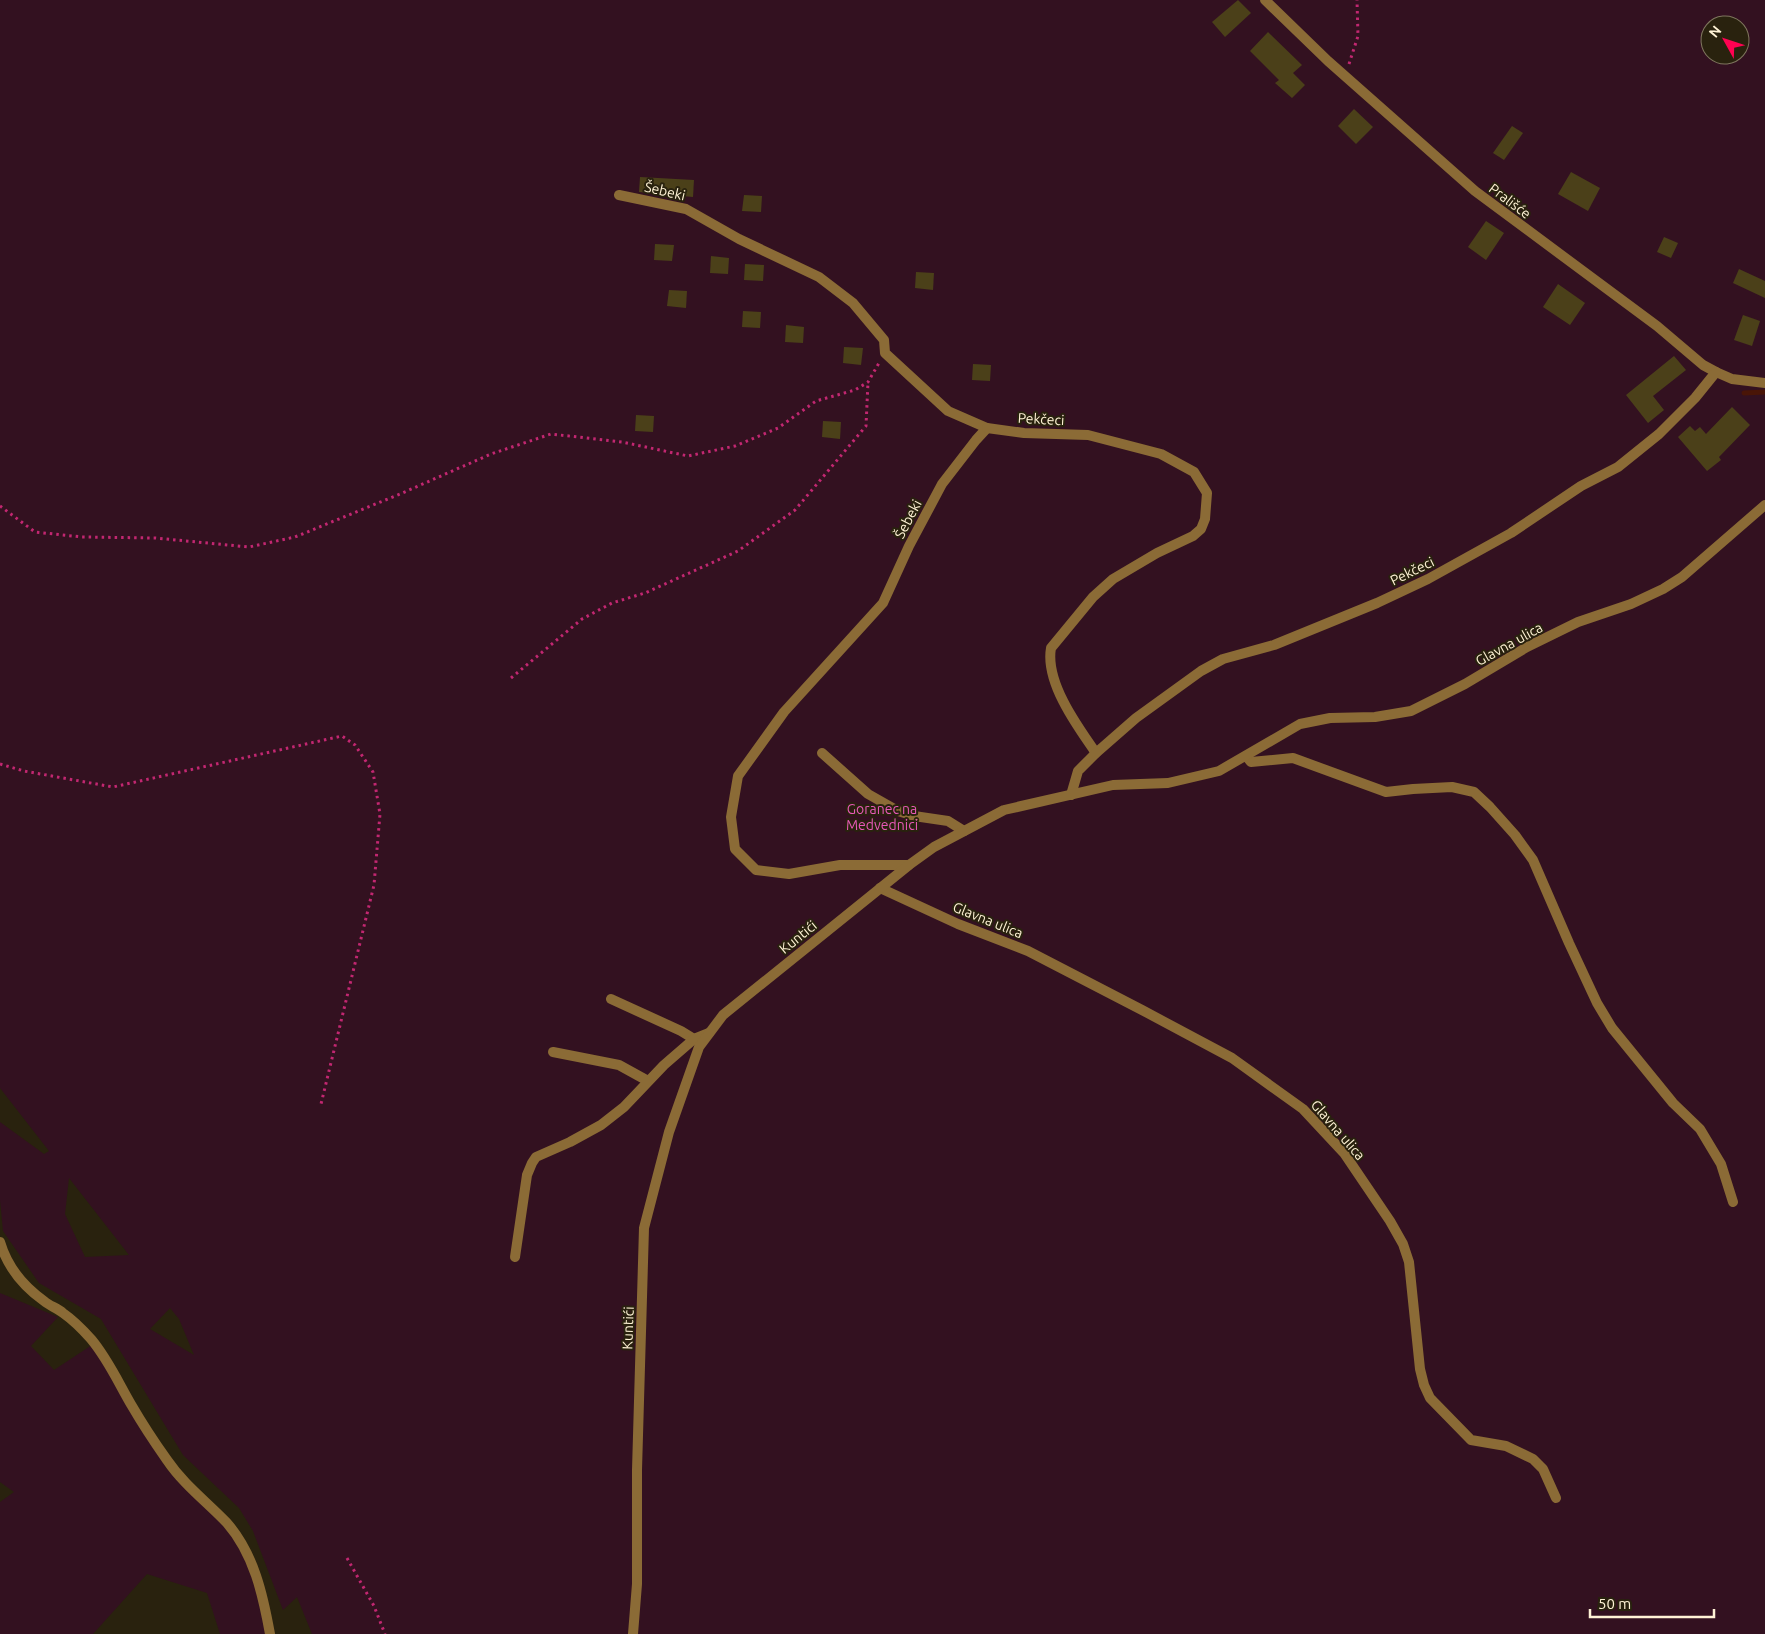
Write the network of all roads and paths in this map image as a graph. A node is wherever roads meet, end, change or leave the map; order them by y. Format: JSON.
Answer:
{"nodes":[{"id":1,"x":1265,"y":0,"type":"edge"},
{"id":2,"x":1357,"y":0,"type":"edge"},
{"id":3,"x":1345,"y":76,"type":"junction"},
{"id":4,"x":619,"y":195,"type":"dead end"},
{"id":5,"x":885,"y":353,"type":"junction"},
{"id":6,"x":1716,"y":372,"type":"junction"},
{"id":7,"x":868,"y":382,"type":"junction"},
{"id":8,"x":1765,"y":382,"type":"edge"},
{"id":9,"x":987,"y":428,"type":"junction"},
{"id":10,"x":1765,"y":505,"type":"edge"},
{"id":11,"x":0,"y":506,"type":"edge"},
{"id":12,"x":511,"y":678,"type":"dead end"},
{"id":13,"x":822,"y":753,"type":"dead end"},
{"id":14,"x":1096,"y":753,"type":"junction"},
{"id":15,"x":1246,"y":756,"type":"junction"},
{"id":16,"x":0,"y":764,"type":"edge"},
{"id":17,"x":1071,"y":795,"type":"junction"},
{"id":18,"x":964,"y":832,"type":"junction"},
{"id":19,"x":909,"y":865,"type":"junction"},
{"id":20,"x":880,"y":888,"type":"junction"},
{"id":21,"x":611,"y":999,"type":"dead end"},
{"id":22,"x":709,"y":1034,"type":"junction"},
{"id":23,"x":694,"y":1039,"type":"junction"},
{"id":24,"x":553,"y":1052,"type":"dead end"},
{"id":25,"x":648,"y":1081,"type":"junction"},
{"id":26,"x":321,"y":1104,"type":"dead end"},
{"id":27,"x":1733,"y":1202,"type":"dead end"},
{"id":28,"x":0,"y":1242,"type":"edge"},
{"id":29,"x":515,"y":1257,"type":"dead end"},
{"id":30,"x":1556,"y":1498,"type":"dead end"},
{"id":31,"x":347,"y":1558,"type":"dead end"},
{"id":32,"x":270,"y":1634,"type":"edge"},
{"id":33,"x":385,"y":1634,"type":"edge"},
{"id":34,"x":633,"y":1634,"type":"edge"}],
"edges":[{"from":1,"to":3,"type":"street","name":"Prališće"},
{"from":2,"to":3,"type":"path"},
{"from":3,"to":6,"type":"street","name":"Prališće"},
{"from":4,"to":5,"type":"street","name":"Šebeki"},
{"from":5,"to":7,"type":"path"},
{"from":5,"to":9,"type":"street","name":"Šebeki"},
{"from":6,"to":8,"type":"street","name":"Prališće"},
{"from":6,"to":14,"type":"street","name":"Pekčeci"},
{"from":7,"to":11,"type":"path"},
{"from":7,"to":12,"type":"path"},
{"from":9,"to":14,"type":"street","name":"Pekčeci"},
{"from":9,"to":19,"type":"street","name":"Šebeki"},
{"from":10,"to":15,"type":"street","name":"Glavna ulica"},
{"from":13,"to":18,"type":"street"},
{"from":14,"to":17,"type":"street","name":"Pekčeci"},
{"from":15,"to":17,"type":"street","name":"Glavna ulica"},
{"from":15,"to":27,"type":"street"},
{"from":16,"to":26,"type":"path"},
{"from":17,"to":18,"type":"street","name":"Glavna ulica"},
{"from":18,"to":19,"type":"street","name":"Glavna ulica"},
{"from":19,"to":20,"type":"street","name":"Kuntići"},
{"from":20,"to":22,"type":"street","name":"Kuntići"},
{"from":20,"to":30,"type":"street","name":"Glavna ulica"},
{"from":21,"to":23,"type":"street"},
{"from":22,"to":23,"type":"street"},
{"from":22,"to":34,"type":"street","name":"Kuntići"},
{"from":23,"to":25,"type":"street"},
{"from":24,"to":25,"type":"street"},
{"from":25,"to":29,"type":"street"},
{"from":28,"to":32,"type":"street"},
{"from":31,"to":33,"type":"path"}]}
